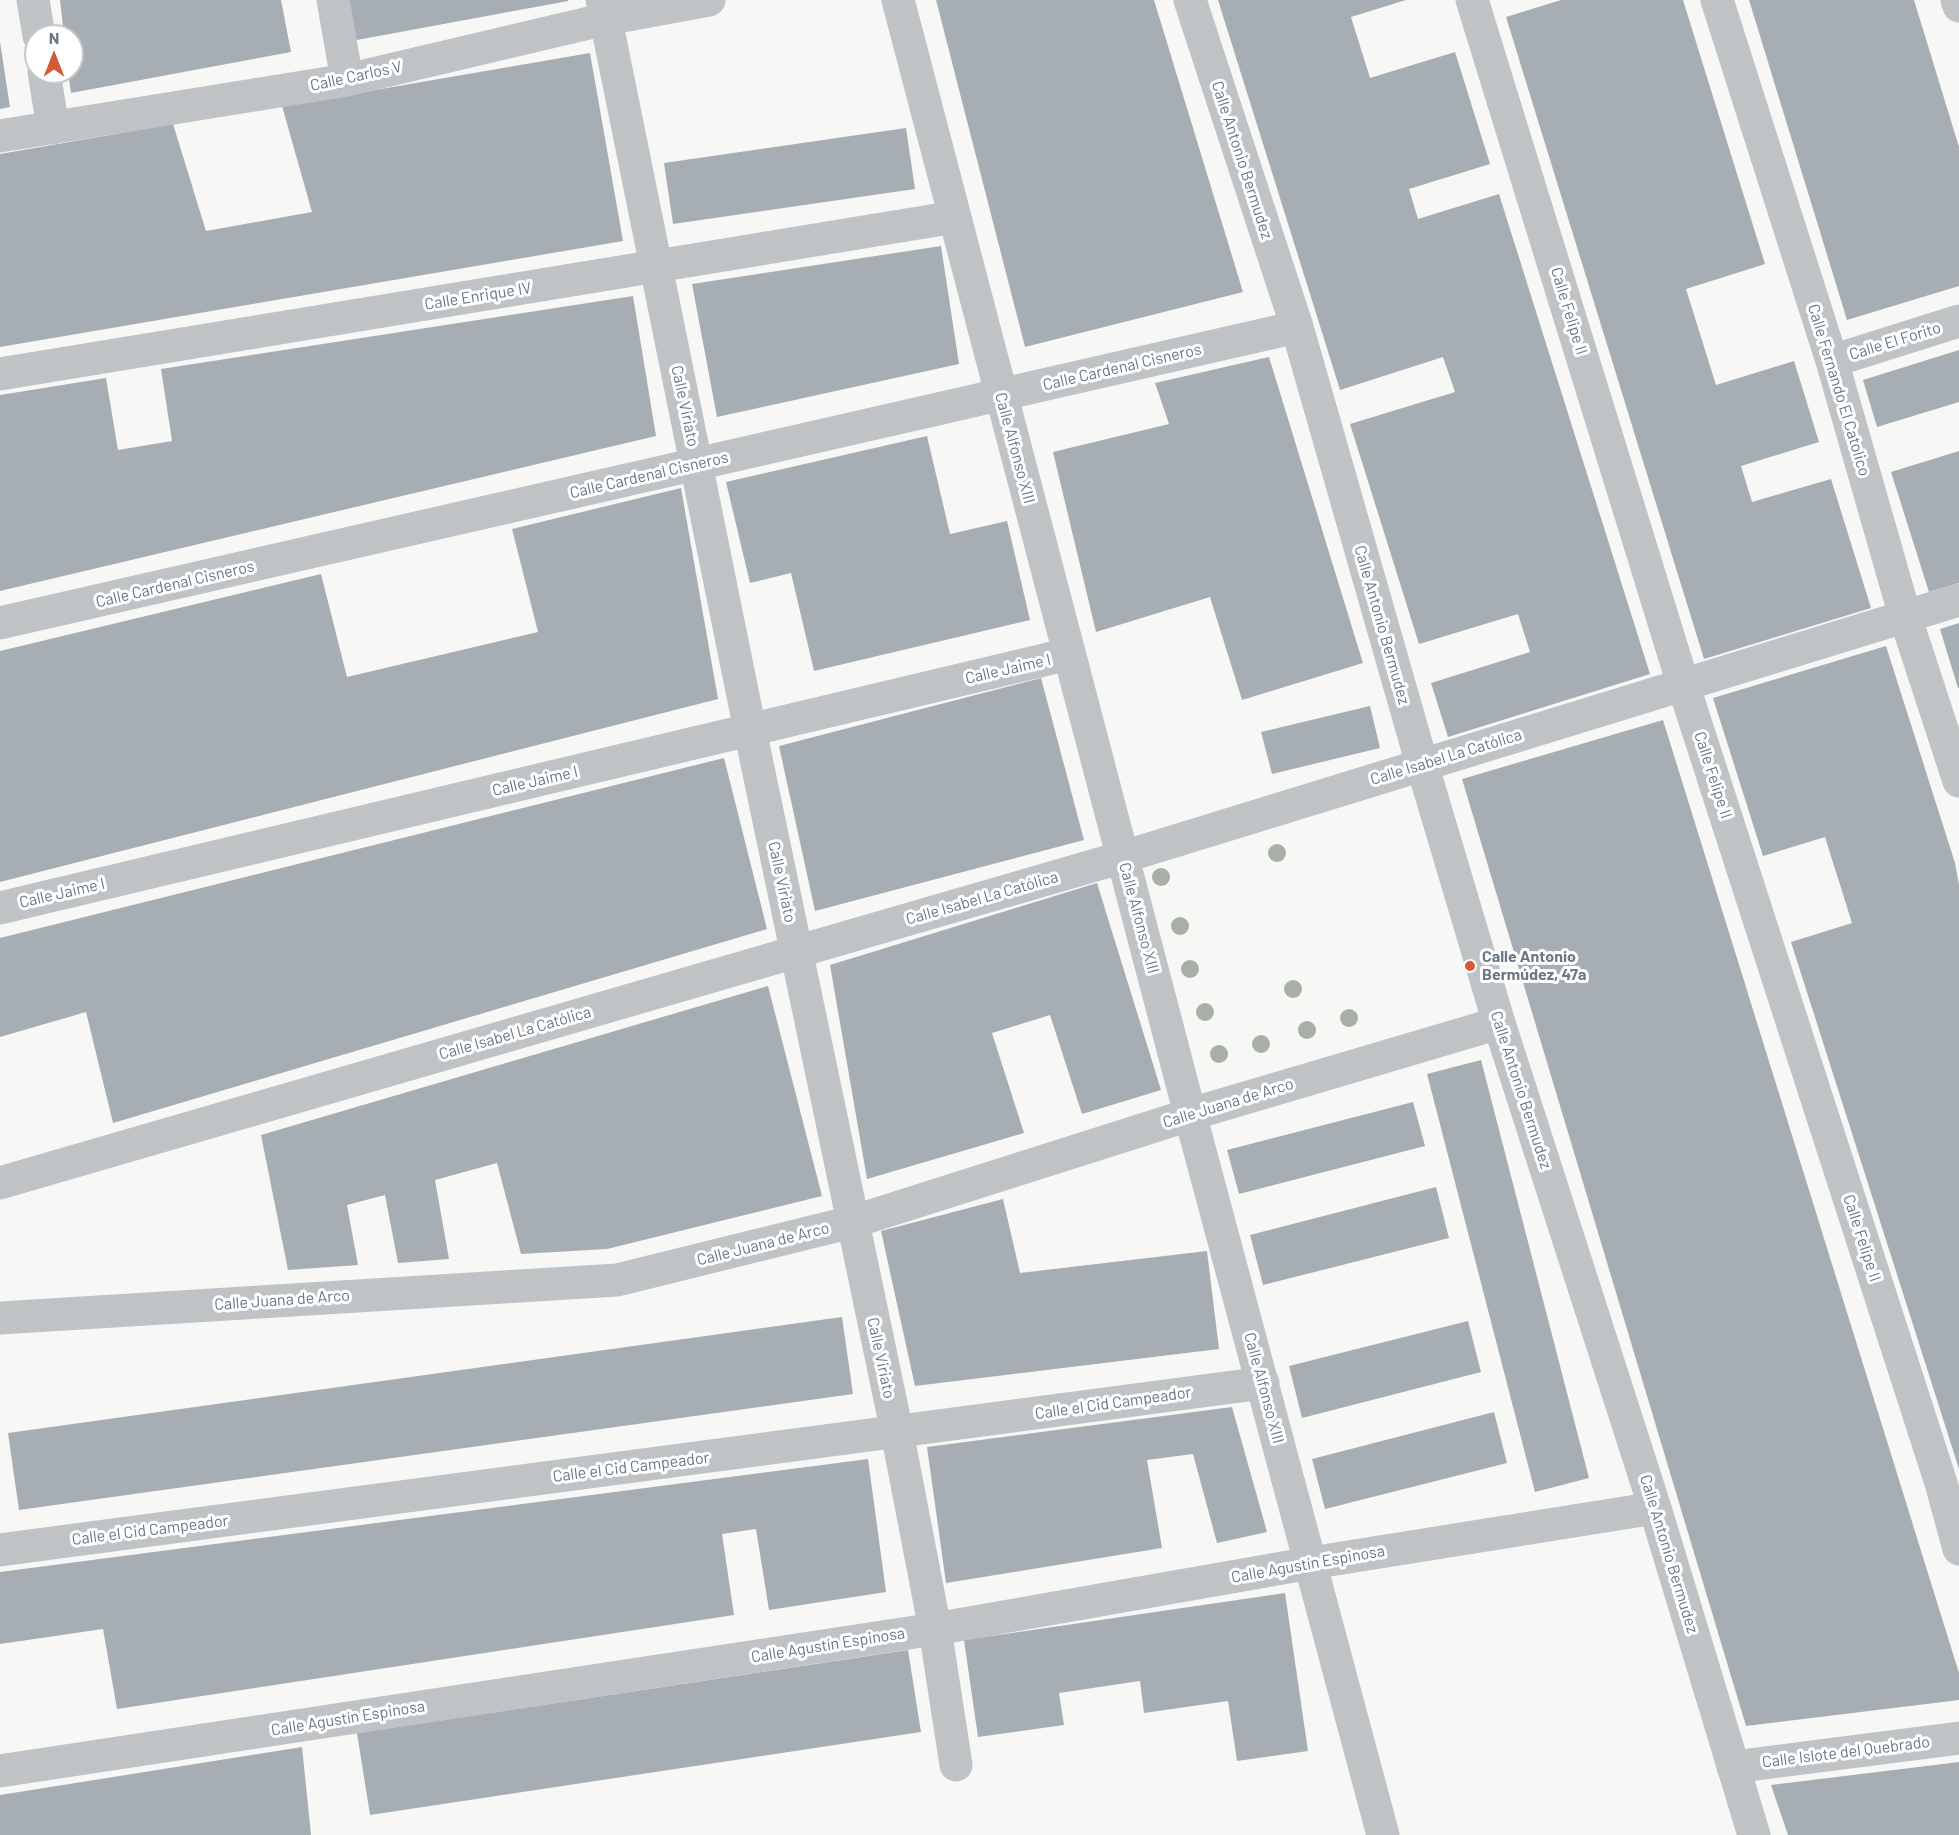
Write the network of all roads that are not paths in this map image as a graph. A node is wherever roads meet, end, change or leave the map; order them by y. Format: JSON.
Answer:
{"nodes":[{"id":1,"x":33,"y":0,"type":"edge"},
{"id":2,"x":333,"y":0,"type":"edge"},
{"id":3,"x":709,"y":0,"type":"edge"},
{"id":4,"x":898,"y":0,"type":"edge"},
{"id":5,"x":1190,"y":0,"type":"edge"},
{"id":6,"x":1472,"y":0,"type":"edge"},
{"id":7,"x":1717,"y":0,"type":"edge"},
{"id":8,"x":1957,"y":0,"type":"edge"},
{"id":9,"x":1959,"y":6,"type":"edge"},
{"id":10,"x":604,"y":9,"type":"edge"},
{"id":11,"x":37,"y":24,"type":"edge"},
{"id":12,"x":347,"y":80,"type":"junction"},
{"id":13,"x":46,"y":84,"type":"edge"},
{"id":14,"x":53,"y":128,"type":"junction"},
{"id":15,"x":0,"y":136,"type":"edge"},
{"id":16,"x":955,"y":217,"type":"junction"},
{"id":17,"x":656,"y":266,"type":"junction"},
{"id":18,"x":1959,"y":321,"type":"edge"},
{"id":19,"x":1297,"y":327,"type":"junction"},
{"id":20,"x":1832,"y":361,"type":"junction"},
{"id":21,"x":0,"y":374,"type":"edge"},
{"id":22,"x":1001,"y":395,"type":"junction"},
{"id":23,"x":698,"y":464,"type":"junction"},
{"id":24,"x":1959,"y":600,"type":"edge"},
{"id":25,"x":1905,"y":616,"type":"junction"},
{"id":26,"x":0,"y":624,"type":"edge"},
{"id":27,"x":1070,"y":654,"type":"junction"},
{"id":28,"x":1683,"y":684,"type":"junction"},
{"id":29,"x":750,"y":730,"type":"junction"},
{"id":30,"x":1422,"y":764,"type":"junction"},
{"id":31,"x":1959,"y":781,"type":"edge"},
{"id":32,"x":1123,"y":857,"type":"junction"},
{"id":33,"x":0,"y":908,"type":"edge"},
{"id":34,"x":797,"y":951,"type":"junction"},
{"id":35,"x":1499,"y":1023,"type":"junction"},
{"id":36,"x":1190,"y":1114,"type":"junction"},
{"id":37,"x":0,"y":1183,"type":"edge"},
{"id":38,"x":852,"y":1222,"type":"junction"},
{"id":39,"x":0,"y":1318,"type":"edge"},
{"id":40,"x":1263,"y":1383,"type":"junction"},
{"id":41,"x":897,"y":1432,"type":"junction"},
{"id":42,"x":1655,"y":1508,"type":"junction"},
{"id":43,"x":1959,"y":1549,"type":"edge"},
{"id":44,"x":0,"y":1550,"type":"edge"},
{"id":45,"x":1311,"y":1563,"type":"junction"},
{"id":46,"x":934,"y":1629,"type":"junction"},
{"id":47,"x":1959,"y":1737,"type":"edge"},
{"id":48,"x":956,"y":1765,"type":"dead end"},
{"id":49,"x":1733,"y":1767,"type":"junction"},
{"id":50,"x":0,"y":1771,"type":"edge"},
{"id":51,"x":1383,"y":1835,"type":"edge"},
{"id":52,"x":1754,"y":1835,"type":"edge"}],
"edges":[{"from":1,"to":11,"type":"street"},
{"from":2,"to":12,"type":"street"},
{"from":3,"to":10,"type":"street","name":"Calle Carlos V"},
{"from":4,"to":16,"type":"street","name":"Calle Alfonso XIII"},
{"from":5,"to":19,"type":"street","name":"Calle Antonio Bermudez"},
{"from":6,"to":28,"type":"street","name":"Calle Felipe II"},
{"from":7,"to":20,"type":"street","name":"Calle Fernando El Catolico"},
{"from":8,"to":9,"type":"street"},
{"from":10,"to":12,"type":"street","name":"Calle Carlos V"},
{"from":10,"to":17,"type":"street","name":"Calle Viriato"},
{"from":12,"to":14,"type":"street","name":"Calle Carlos V"},
{"from":13,"to":14,"type":"street"},
{"from":14,"to":15,"type":"street","name":"Calle Carlos V"},
{"from":16,"to":17,"type":"street","name":"Calle Enrique IV"},
{"from":16,"to":22,"type":"street","name":"Calle Alfonso XIII"},
{"from":17,"to":21,"type":"street","name":"Calle Enrique IV"},
{"from":17,"to":23,"type":"street","name":"Calle Viriato"},
{"from":18,"to":20,"type":"street","name":"Calle El Forito"},
{"from":19,"to":22,"type":"street","name":"Calle Cardenal Cisneros"},
{"from":19,"to":30,"type":"street","name":"Calle Antonio Bermudez"},
{"from":20,"to":25,"type":"street","name":"Calle Fernando El Catolico"},
{"from":22,"to":23,"type":"street","name":"Calle Cardenal Cisneros"},
{"from":22,"to":27,"type":"street","name":"Calle Alfonso XIII"},
{"from":23,"to":26,"type":"street","name":"Calle Cardenal Cisneros"},
{"from":23,"to":29,"type":"street","name":"Calle Viriato"},
{"from":24,"to":25,"type":"street","name":"Calle Isabel La Católica"},
{"from":25,"to":28,"type":"street","name":"Calle Isabel La Católica"},
{"from":25,"to":31,"type":"street","name":"Calle Fernando El Catolico"},
{"from":27,"to":29,"type":"street","name":"Calle Jaime I"},
{"from":27,"to":32,"type":"street","name":"Calle Alfonso XIII"},
{"from":28,"to":30,"type":"street","name":"Calle Isabel La Católica"},
{"from":28,"to":43,"type":"street","name":"Calle Felipe II"},
{"from":29,"to":33,"type":"street","name":"Calle Jaime I"},
{"from":29,"to":34,"type":"street","name":"Calle Viriato"},
{"from":30,"to":32,"type":"street","name":"Calle Isabel La Católica"},
{"from":30,"to":35,"type":"street","name":"Calle Antonio Bermudez"},
{"from":32,"to":34,"type":"street","name":"Calle Isabel La Católica"},
{"from":32,"to":36,"type":"street","name":"Calle Alfonso XIII"},
{"from":34,"to":37,"type":"street","name":"Calle Isabel La Católica"},
{"from":34,"to":38,"type":"street","name":"Calle Viriato"},
{"from":35,"to":36,"type":"street","name":"Calle Juana de Arco"},
{"from":35,"to":42,"type":"street","name":"Calle Antonio Bermudez"},
{"from":36,"to":38,"type":"street","name":"Calle Juana de Arco"},
{"from":36,"to":40,"type":"street","name":"Calle Alfonso XIII"},
{"from":38,"to":39,"type":"street","name":"Calle Juana de Arco"},
{"from":38,"to":41,"type":"street","name":"Calle Viriato"},
{"from":40,"to":41,"type":"street","name":"Calle el Cid Campeador"},
{"from":40,"to":45,"type":"street","name":"Calle Alfonso XIII"},
{"from":41,"to":44,"type":"street","name":"Calle el Cid Campeador"},
{"from":41,"to":46,"type":"street","name":"Calle Viriato"},
{"from":42,"to":45,"type":"street","name":"Calle Agustín Espinosa"},
{"from":42,"to":49,"type":"street","name":"Calle Antonio Bermudez"},
{"from":45,"to":46,"type":"street","name":"Calle Agustín Espinosa"},
{"from":45,"to":51,"type":"street","name":"Calle Alfonso XIII"},
{"from":46,"to":48,"type":"street","name":"Calle Viriato"},
{"from":46,"to":50,"type":"street","name":"Calle Agustín Espinosa"},
{"from":47,"to":49,"type":"street","name":"Calle Islote del Quebrado"},
{"from":49,"to":52,"type":"street","name":"Calle Antonio Bermudez"}]}
